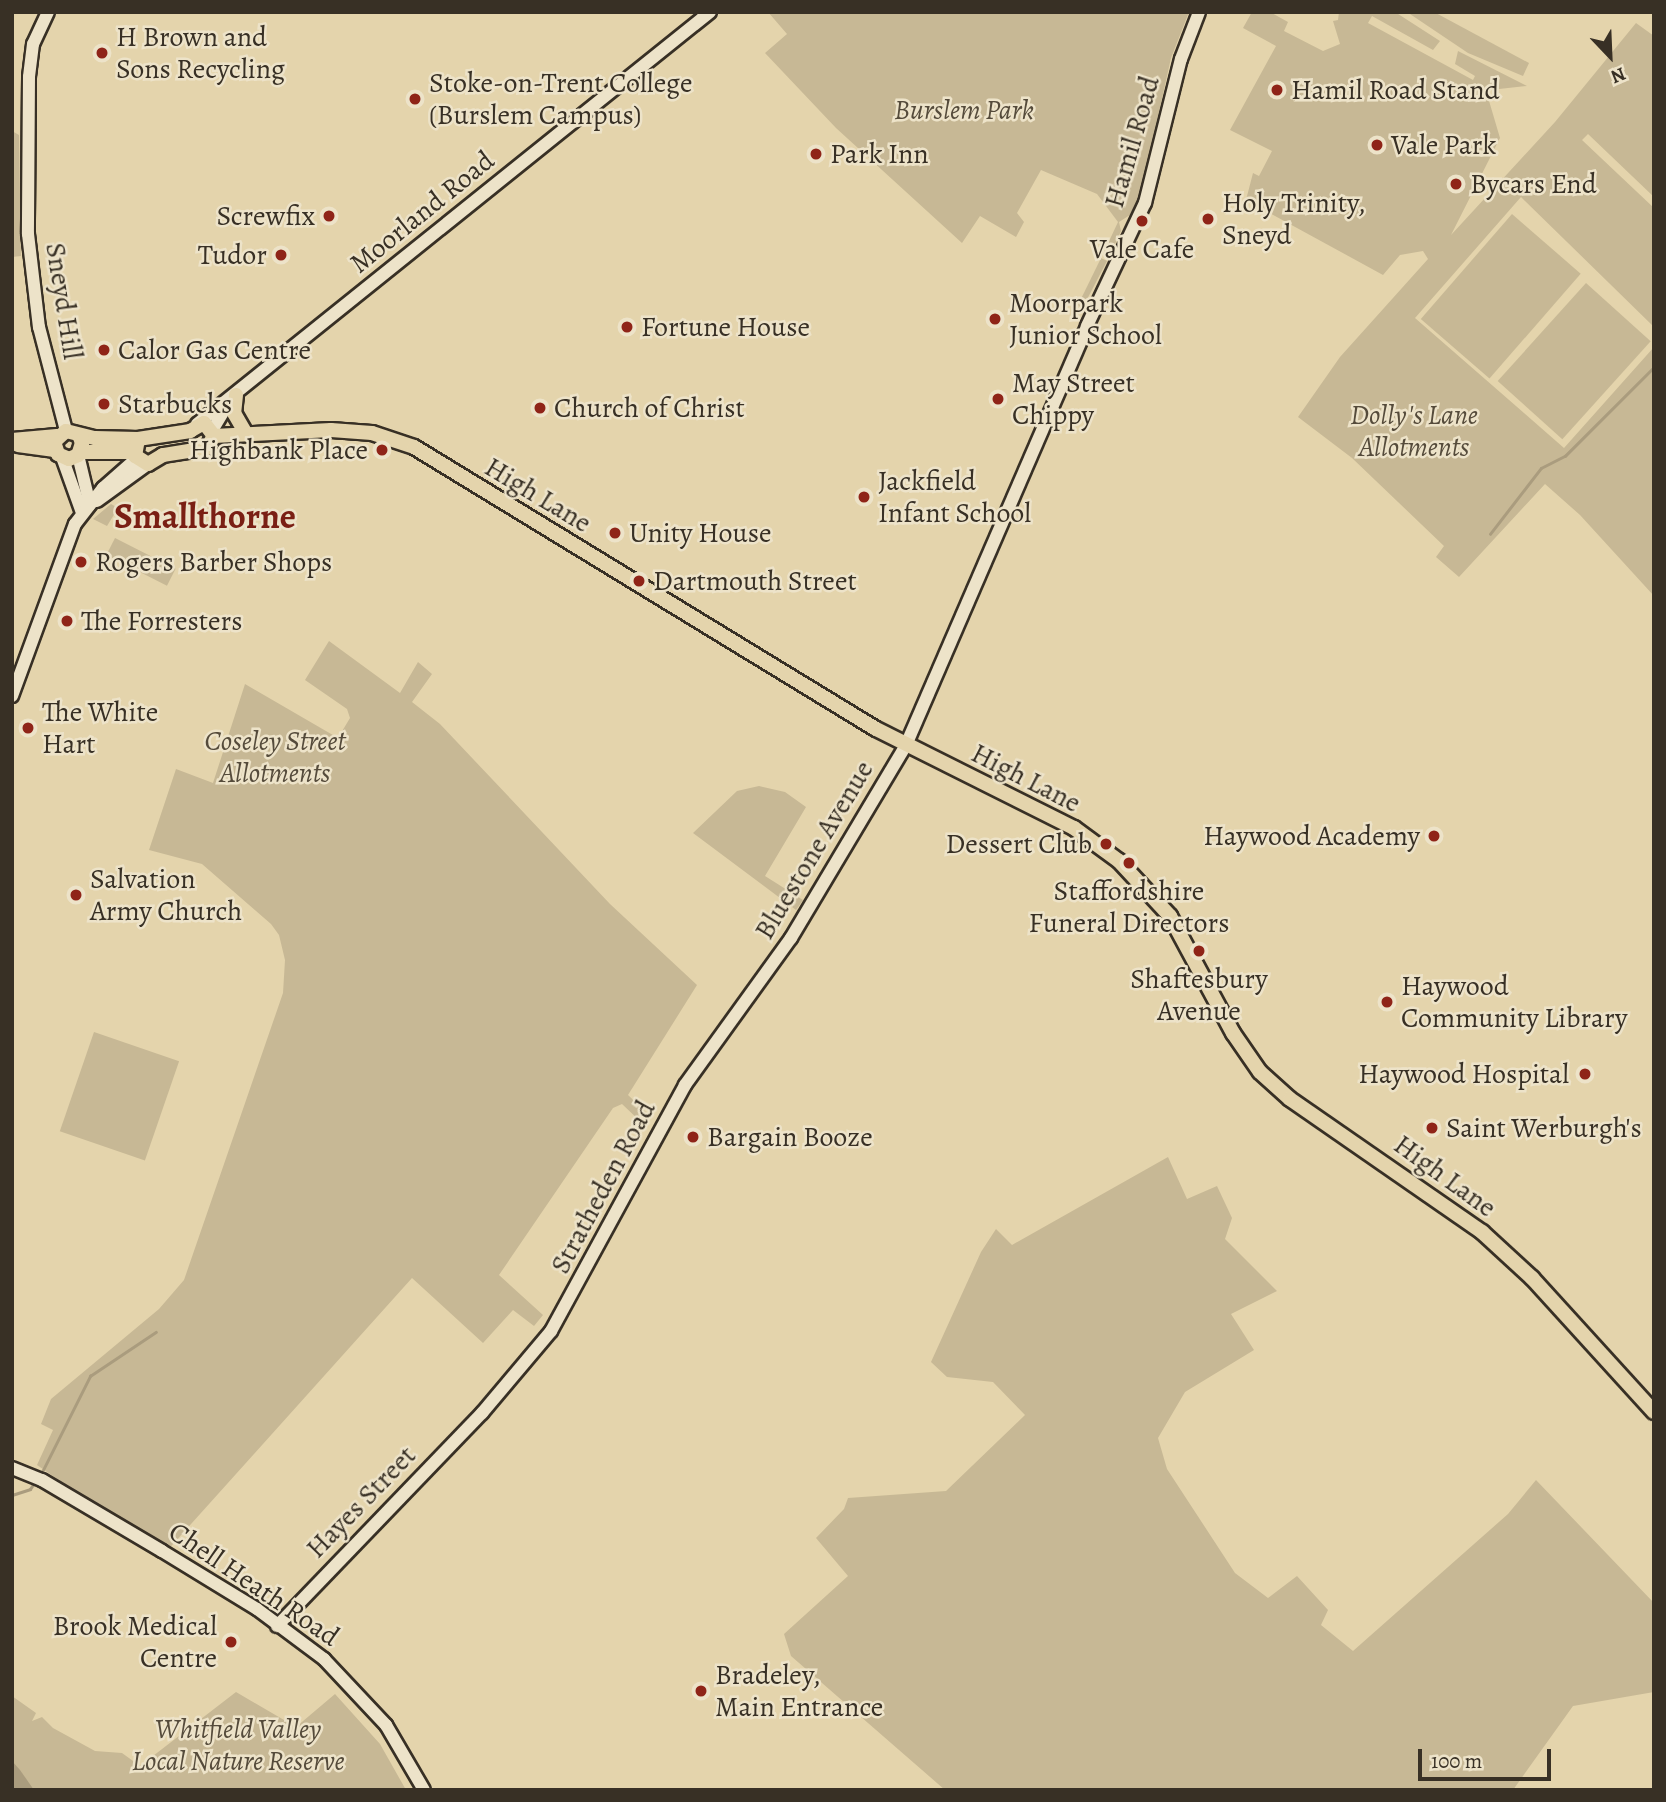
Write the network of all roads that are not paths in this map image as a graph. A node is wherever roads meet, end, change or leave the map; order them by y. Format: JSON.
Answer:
{"nodes":[{"id":1,"x":48,"y":12,"type":"edge"},
{"id":2,"x":710,"y":12,"type":"edge"},
{"id":3,"x":1199,"y":12,"type":"edge"},
{"id":4,"x":234,"y":397,"type":"junction"},
{"id":5,"x":193,"y":427,"type":"junction"},
{"id":6,"x":246,"y":432,"type":"junction"},
{"id":7,"x":214,"y":433,"type":"junction"},
{"id":8,"x":158,"y":438,"type":"junction"},
{"id":9,"x":12,"y":442,"type":"edge"},
{"id":10,"x":64,"y":442,"type":"junction"},
{"id":11,"x":194,"y":446,"type":"junction"},
{"id":12,"x":79,"y":453,"type":"junction"},
{"id":13,"x":139,"y":454,"type":"junction"},
{"id":14,"x":163,"y":455,"type":"junction"},
{"id":15,"x":86,"y":509,"type":"junction"},
{"id":16,"x":12,"y":696,"type":"edge"},
{"id":17,"x":906,"y":745,"type":"junction"},
{"id":18,"x":762,"y":979,"type":"joint"},
{"id":19,"x":1654,"y":1412,"type":"edge"},
{"id":20,"x":482,"y":1413,"type":"joint"},
{"id":21,"x":12,"y":1468,"type":"edge"},
{"id":22,"x":277,"y":1626,"type":"junction"},
{"id":23,"x":424,"y":1790,"type":"edge"}],
"edges":[{"from":1,"to":10,"type":"street","name":"Sneyd Hill"},
{"from":2,"to":4,"type":"street","name":"Moorland Road"},
{"from":3,"to":17,"type":"street","name":"Hamil Road"},
{"from":4,"to":5,"type":"street","name":"Moorland Road"},
{"from":4,"to":6,"type":"main road"},
{"from":4,"to":7,"type":"street","name":"Moorland Road"},
{"from":5,"to":7,"type":"main road"},
{"from":5,"to":8,"type":"main road"},
{"from":5,"to":11,"type":"main road"},
{"from":6,"to":7,"type":"main road","name":"High Lane"},
{"from":6,"to":17,"type":"main road","name":"High Lane"},
{"from":7,"to":11,"type":"main road"},
{"from":8,"to":13,"type":"main road"},
{"from":8,"to":14,"type":"main road"},
{"from":9,"to":10,"type":"main road"},
{"from":10,"to":12,"type":"main road"},
{"from":10,"to":13,"type":"main road"},
{"from":10,"to":15,"type":"street","name":"Sneyd Hill"},
{"from":11,"to":14,"type":"main road"},
{"from":12,"to":13,"type":"main road"},
{"from":12,"to":15,"type":"street"},
{"from":13,"to":14,"type":"main road"},
{"from":13,"to":15,"type":"street"},
{"from":15,"to":16,"type":"street"},
{"from":17,"to":18,"type":"street","name":"Bluestone Avenue"},
{"from":17,"to":19,"type":"main road","name":"High Lane"},
{"from":18,"to":20,"type":"street","name":"Stratheden Road"},
{"from":20,"to":22,"type":"street","name":"Hayes Street"},
{"from":21,"to":22,"type":"street","name":"Chell Heath Road"},
{"from":22,"to":23,"type":"street","name":"Chell Heath Road"}]}
